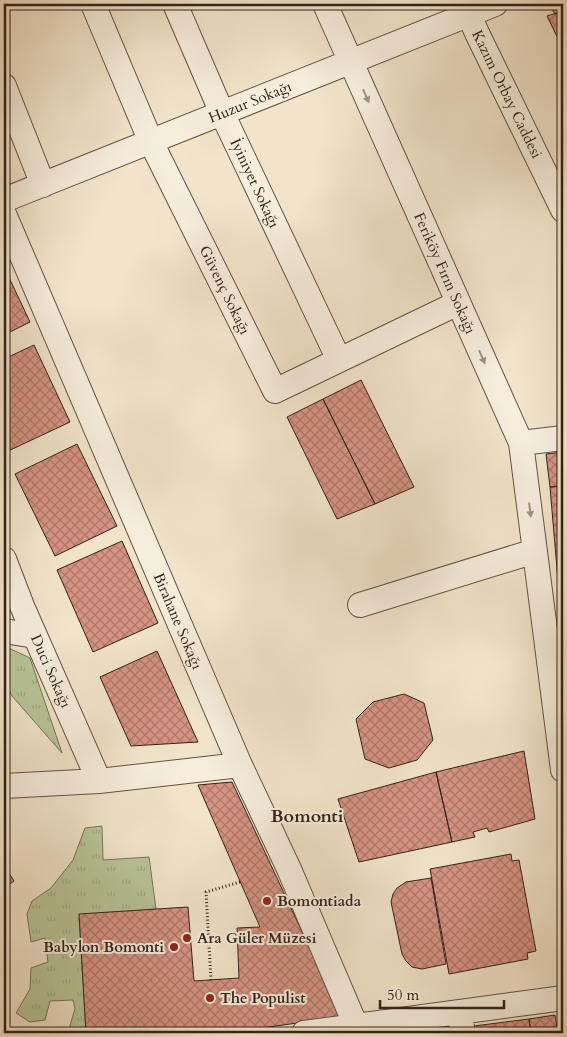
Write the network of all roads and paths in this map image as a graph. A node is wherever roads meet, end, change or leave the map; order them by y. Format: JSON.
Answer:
{"nodes":[{"id":1,"x":93,"y":4,"type":"edge"},
{"id":2,"x":175,"y":4,"type":"edge"},
{"id":3,"x":325,"y":4,"type":"edge"},
{"id":4,"x":495,"y":4,"type":"edge"},
{"id":5,"x":467,"y":9,"type":"edge"},
{"id":6,"x":351,"y":62,"type":"junction"},
{"id":7,"x":4,"y":86,"type":"edge"},
{"id":8,"x":222,"y":113,"type":"junction"},
{"id":9,"x":151,"y":142,"type":"junction"},
{"id":10,"x":43,"y":185,"type":"junction"},
{"id":11,"x":4,"y":200,"type":"edge"},
{"id":12,"x":563,"y":210,"type":"edge"},
{"id":13,"x":4,"y":214,"type":"edge"},
{"id":14,"x":458,"y":303,"type":"junction"},
{"id":15,"x":339,"y":360,"type":"junction"},
{"id":16,"x":563,"y":438,"type":"edge"},
{"id":17,"x":521,"y":444,"type":"junction"},
{"id":18,"x":535,"y":551,"type":"junction"},
{"id":19,"x":4,"y":559,"type":"edge"},
{"id":20,"x":360,"y":605,"type":"dead end"},
{"id":21,"x":4,"y":631,"type":"edge"},
{"id":22,"x":35,"y":636,"type":"junction"},
{"id":23,"x":240,"y":765,"type":"junction"},
{"id":24,"x":563,"y":770,"type":"edge"},
{"id":25,"x":99,"y":781,"type":"junction"},
{"id":26,"x":4,"y":786,"type":"edge"},
{"id":27,"x":240,"y":882,"type":"dead end"},
{"id":28,"x":211,"y":980,"type":"dead end"},
{"id":29,"x":563,"y":998,"type":"edge"},
{"id":30,"x":461,"y":1023,"type":"edge"},
{"id":31,"x":356,"y":1026,"type":"junction"},
{"id":32,"x":319,"y":1032,"type":"edge"}],
"edges":[{"from":1,"to":9,"type":"street","name":"Güvenç Sokağı"},
{"from":2,"to":8,"type":"street","name":"İyiniyet Sokağı"},
{"from":3,"to":6,"type":"street","name":"Feriköy Fırın Sokağı"},
{"from":4,"to":5,"type":"street","name":"Huzur Sokağı"},
{"from":5,"to":6,"type":"street","name":"Huzur Sokağı"},
{"from":5,"to":12,"type":"street","name":"Kazım Orbay Caddesi"},
{"from":6,"to":8,"type":"street","name":"Huzur Sokağı"},
{"from":6,"to":14,"type":"street","name":"Feriköy Fırın Sokağı","one_way":true},
{"from":7,"to":10,"type":"street"},
{"from":8,"to":9,"type":"street","name":"Huzur Sokağı"},
{"from":8,"to":15,"type":"street","name":"İyiniyet Sokağı"},
{"from":9,"to":10,"type":"street","name":"Huzur Sokağı"},
{"from":9,"to":15,"type":"street","name":"Güvenç Sokağı"},
{"from":10,"to":11,"type":"street","name":"Huzur Sokağı"},
{"from":13,"to":23,"type":"street","name":"Birahane Sokağı"},
{"from":14,"to":15,"type":"street","name":"Güvenç Sokağı"},
{"from":14,"to":17,"type":"street","name":"Feriköy Fırın Sokağı","one_way":true},
{"from":16,"to":17,"type":"street"},
{"from":17,"to":18,"type":"street","name":"Feriköy Fırın Sokağı","one_way":true},
{"from":18,"to":20,"type":"street"},
{"from":18,"to":24,"type":"street","name":"Feriköy Fırın Sokağı"},
{"from":19,"to":22,"type":"street","name":"Duci Sokağı"},
{"from":21,"to":22,"type":"street"},
{"from":22,"to":25,"type":"street","name":"Duci Sokağı"},
{"from":23,"to":25,"type":"street"},
{"from":23,"to":31,"type":"street","name":"Birahane Sokağı"},
{"from":25,"to":26,"type":"street"},
{"from":27,"to":28,"type":"path"},
{"from":29,"to":30,"type":"street"},
{"from":30,"to":31,"type":"street"},
{"from":31,"to":32,"type":"street"}]}
